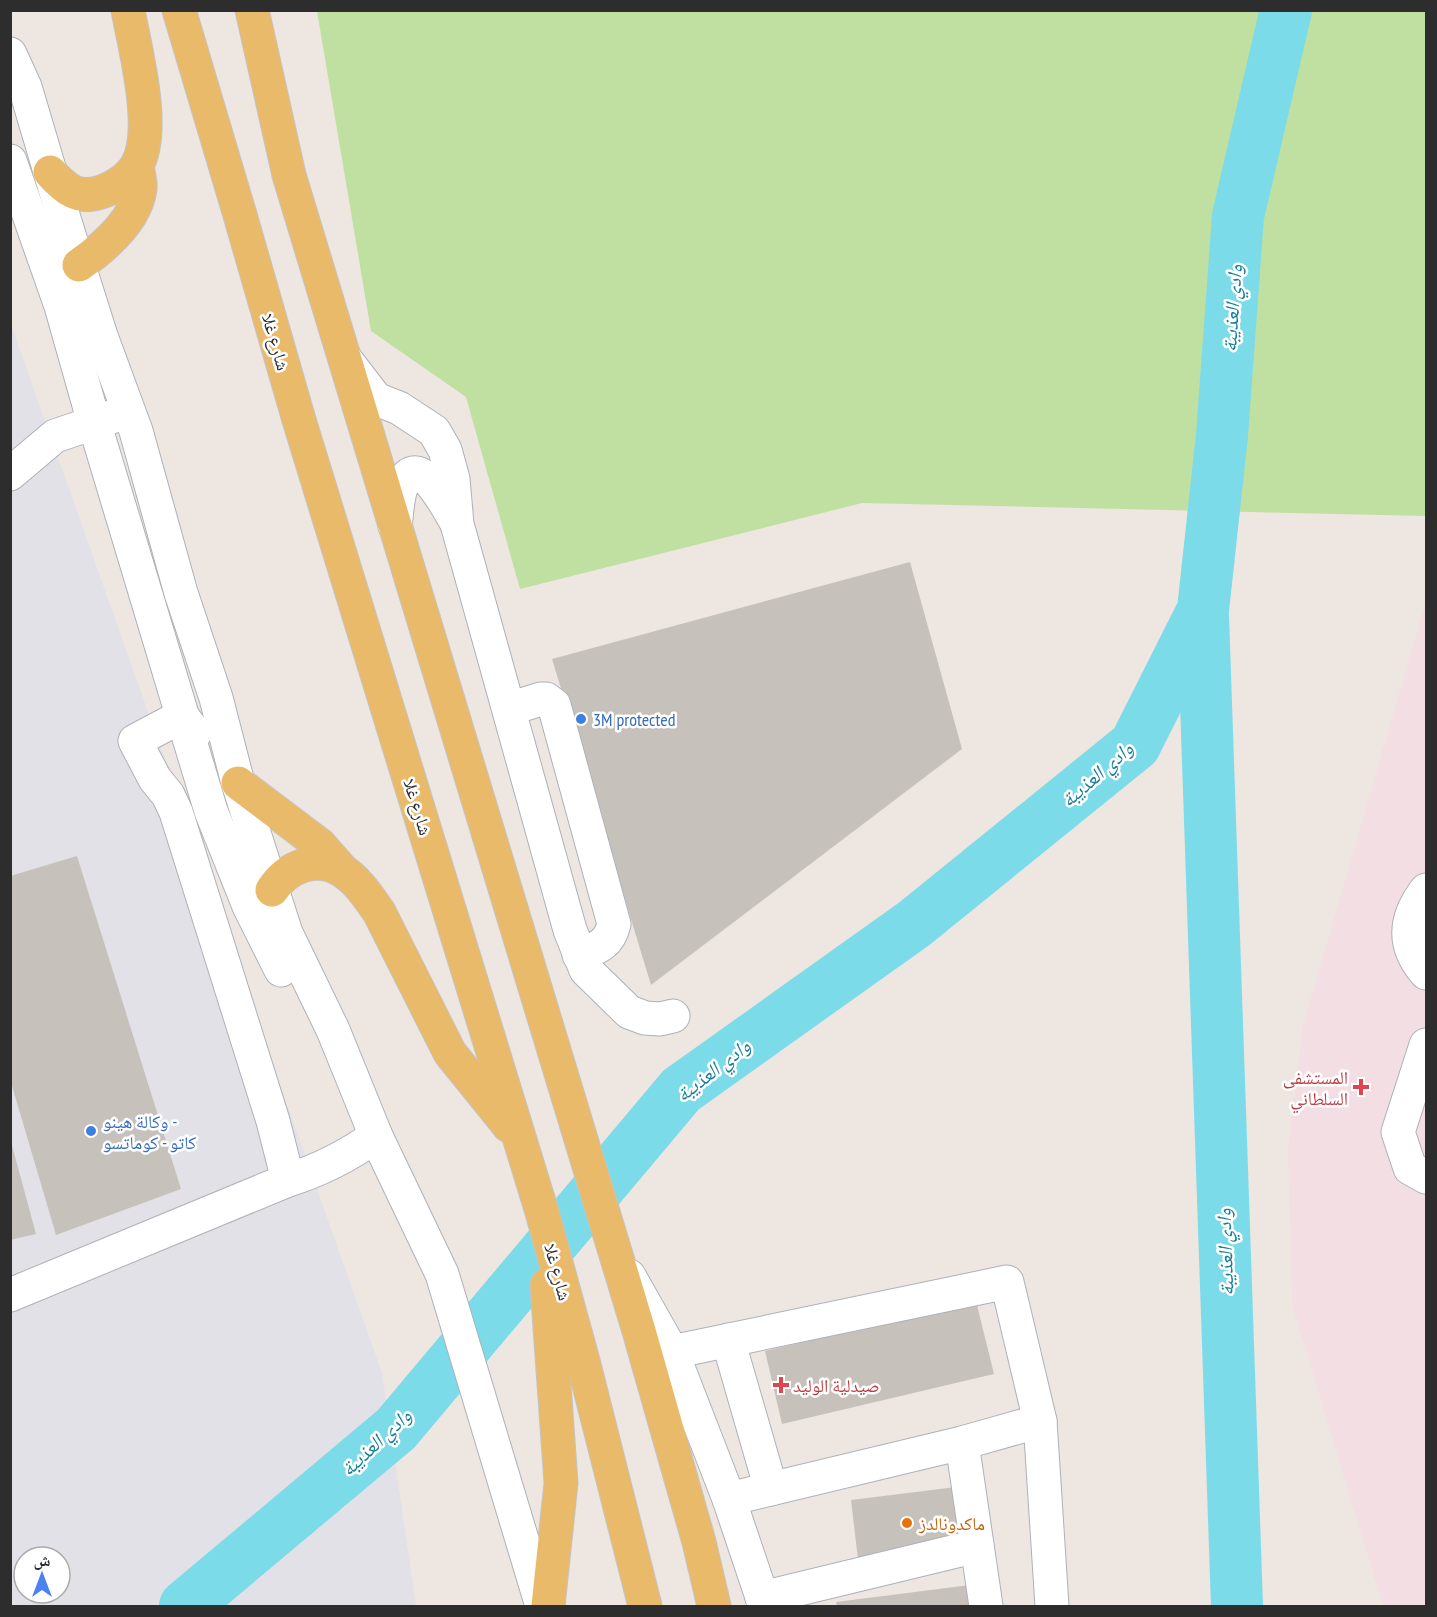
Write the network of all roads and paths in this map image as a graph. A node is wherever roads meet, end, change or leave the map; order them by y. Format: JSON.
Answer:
{"nodes":[{"id":1,"x":128,"y":10,"type":"edge"},
{"id":2,"x":179,"y":10,"type":"edge"},
{"id":3,"x":252,"y":10,"type":"edge"},
{"id":4,"x":10,"y":54,"type":"edge"},
{"id":5,"x":10,"y":161,"type":"edge"},
{"id":6,"x":137,"y":166,"type":"junction"},
{"id":7,"x":50,"y":172,"type":"junction"},
{"id":8,"x":79,"y":265,"type":"junction"},
{"id":9,"x":61,"y":306,"type":"junction"},
{"id":10,"x":345,"y":358,"type":"junction"},
{"id":11,"x":128,"y":411,"type":"junction"},
{"id":12,"x":94,"y":423,"type":"junction"},
{"id":13,"x":10,"y":474,"type":"edge"},
{"id":14,"x":457,"y":524,"type":"junction"},
{"id":15,"x":395,"y":526,"type":"junction"},
{"id":16,"x":509,"y":709,"type":"junction"},
{"id":17,"x":182,"y":716,"type":"junction"},
{"id":18,"x":238,"y":783,"type":"junction"},
{"id":19,"x":342,"y":870,"type":"junction"},
{"id":20,"x":272,"y":890,"type":"junction"},
{"id":21,"x":1426,"y":890,"type":"edge"},
{"id":22,"x":579,"y":955,"type":"junction"},
{"id":23,"x":1426,"y":973,"type":"edge"},
{"id":24,"x":673,"y":1016,"type":"dead end"},
{"id":25,"x":1426,"y":1045,"type":"edge"},
{"id":26,"x":376,"y":1136,"type":"junction"},
{"id":27,"x":520,"y":1140,"type":"junction"},
{"id":28,"x":1426,"y":1178,"type":"edge"},
{"id":29,"x":288,"y":1180,"type":"junction"},
{"id":30,"x":542,"y":1212,"type":"junction"},
{"id":31,"x":615,"y":1251,"type":"junction"},
{"id":32,"x":10,"y":1295,"type":"edge"},
{"id":33,"x":728,"y":1340,"type":"junction"},
{"id":34,"x":672,"y":1352,"type":"junction"},
{"id":35,"x":1040,"y":1421,"type":"junction"},
{"id":36,"x":962,"y":1443,"type":"junction"},
{"id":37,"x":771,"y":1489,"type":"junction"},
{"id":38,"x":729,"y":1499,"type":"junction"},
{"id":39,"x":977,"y":1546,"type":"junction"},
{"id":40,"x":764,"y":1602,"type":"edge"},
{"id":41,"x":542,"y":1606,"type":"edge"},
{"id":42,"x":548,"y":1606,"type":"edge"},
{"id":43,"x":645,"y":1606,"type":"edge"},
{"id":44,"x":714,"y":1606,"type":"edge"},
{"id":45,"x":986,"y":1606,"type":"edge"},
{"id":46,"x":1052,"y":1606,"type":"edge"}],
"edges":[{"from":1,"to":6,"type":"main road"},
{"from":2,"to":27,"type":"main road","name":"شارع غلا"},
{"from":3,"to":10,"type":"main road"},
{"from":4,"to":7,"type":"street"},
{"from":5,"to":9,"type":"street"},
{"from":6,"to":7,"type":"main road"},
{"from":6,"to":8,"type":"main road"},
{"from":7,"to":8,"type":"street"},
{"from":8,"to":9,"type":"street"},
{"from":8,"to":11,"type":"street"},
{"from":9,"to":12,"type":"street"},
{"from":10,"to":14,"type":"street"},
{"from":10,"to":15,"type":"main road"},
{"from":11,"to":12,"type":"street"},
{"from":11,"to":18,"type":"street"},
{"from":12,"to":13,"type":"street"},
{"from":12,"to":17,"type":"street"},
{"from":14,"to":15,"type":"street"},
{"from":14,"to":16,"type":"street"},
{"from":15,"to":31,"type":"main road"},
{"from":16,"to":22,"type":"street"},
{"from":16,"to":22,"type":"street"},
{"from":17,"to":18,"type":"street"},
{"from":17,"to":26,"type":"street"},
{"from":17,"to":29,"type":"street"},
{"from":18,"to":19,"type":"main road"},
{"from":18,"to":20,"type":"street"},
{"from":19,"to":20,"type":"main road"},
{"from":19,"to":27,"type":"main road"},
{"from":20,"to":26,"type":"street"},
{"from":21,"to":23,"type":"street"},
{"from":22,"to":24,"type":"street"},
{"from":25,"to":28,"type":"street"},
{"from":26,"to":29,"type":"street"},
{"from":26,"to":41,"type":"street"},
{"from":27,"to":30,"type":"main road","name":"شارع غلا"},
{"from":29,"to":32,"type":"street"},
{"from":30,"to":42,"type":"main road"},
{"from":30,"to":43,"type":"main road","name":"شارع غلا"},
{"from":31,"to":34,"type":"street"},
{"from":31,"to":44,"type":"main road"},
{"from":33,"to":34,"type":"street"},
{"from":33,"to":35,"type":"street"},
{"from":33,"to":37,"type":"street"},
{"from":34,"to":38,"type":"street"},
{"from":35,"to":36,"type":"street"},
{"from":35,"to":46,"type":"street"},
{"from":36,"to":37,"type":"street"},
{"from":36,"to":39,"type":"street"},
{"from":37,"to":38,"type":"street"},
{"from":38,"to":40,"type":"street"},
{"from":39,"to":40,"type":"street"},
{"from":39,"to":45,"type":"street"}]}
